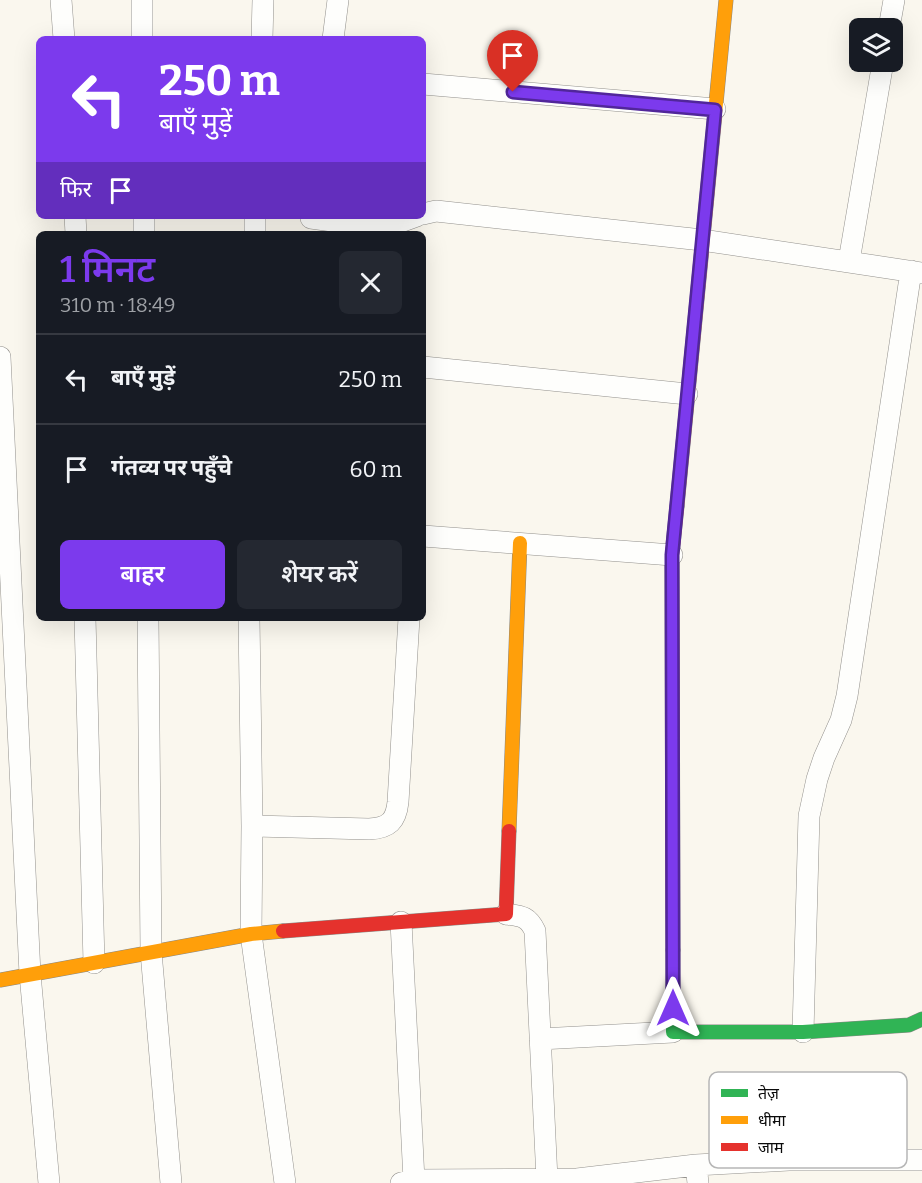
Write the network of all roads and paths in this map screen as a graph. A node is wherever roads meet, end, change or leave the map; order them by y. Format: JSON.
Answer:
{"nodes":[{"id":1,"x":61,"y":0,"type":"edge"},
{"id":2,"x":142,"y":0,"type":"edge"},
{"id":3,"x":263,"y":0,"type":"edge"},
{"id":4,"x":338,"y":0,"type":"edge"},
{"id":5,"x":726,"y":0,"type":"edge"},
{"id":6,"x":894,"y":0,"type":"edge"},
{"id":7,"x":891,"y":18,"type":"edge"},
{"id":8,"x":64,"y":36,"type":"edge"},
{"id":9,"x":142,"y":36,"type":"edge"},
{"id":10,"x":262,"y":36,"type":"edge"},
{"id":11,"x":333,"y":36,"type":"edge"},
{"id":12,"x":881,"y":72,"type":"edge"},
{"id":13,"x":426,"y":84,"type":"edge"},
{"id":14,"x":715,"y":110,"type":"junction"},
{"id":15,"x":426,"y":213,"type":"edge"},
{"id":16,"x":409,"y":219,"type":"edge"},
{"id":17,"x":311,"y":223,"type":"edge"},
{"id":18,"x":702,"y":240,"type":"junction"},
{"id":19,"x":849,"y":261,"type":"junction"},
{"id":20,"x":916,"y":272,"type":"edge"},
{"id":21,"x":0,"y":357,"type":"edge"},
{"id":22,"x":426,"y":367,"type":"edge"},
{"id":23,"x":687,"y":394,"type":"junction"},
{"id":24,"x":426,"y":536,"type":"edge"},
{"id":25,"x":520,"y":543,"type":"junction"},
{"id":26,"x":672,"y":555,"type":"junction"},
{"id":27,"x":86,"y":621,"type":"edge"},
{"id":28,"x":148,"y":621,"type":"edge"},
{"id":29,"x":249,"y":621,"type":"edge"},
{"id":30,"x":409,"y":621,"type":"edge"},
{"id":31,"x":252,"y":826,"type":"junction"},
{"id":32,"x":506,"y":914,"type":"junction"},
{"id":33,"x":401,"y":922,"type":"junction"},
{"id":34,"x":251,"y":934,"type":"junction"},
{"id":35,"x":151,"y":952,"type":"junction"},
{"id":36,"x":94,"y":963,"type":"junction"},
{"id":37,"x":30,"y":974,"type":"junction"},
{"id":38,"x":0,"y":980,"type":"edge"},
{"id":39,"x":922,"y":1019,"type":"edge"},
{"id":40,"x":673,"y":1032,"type":"junction"},
{"id":41,"x":803,"y":1032,"type":"junction"},
{"id":42,"x":540,"y":1039,"type":"junction"},
{"id":43,"x":736,"y":1168,"type":"edge"},
{"id":44,"x":697,"y":1174,"type":"edge"},
{"id":45,"x":547,"y":1179,"type":"junction"},
{"id":46,"x":408,"y":1181,"type":"edge"},
{"id":47,"x":486,"y":1181,"type":"edge"},
{"id":48,"x":578,"y":1181,"type":"edge"},
{"id":49,"x":49,"y":1183,"type":"edge"},
{"id":50,"x":171,"y":1183,"type":"edge"},
{"id":51,"x":285,"y":1183,"type":"edge"}],
"edges":[{"from":1,"to":8,"type":"street"},
{"from":2,"to":9,"type":"street"},
{"from":3,"to":10,"type":"street"},
{"from":4,"to":11,"type":"street"},
{"from":5,"to":14,"type":"street"},
{"from":6,"to":7,"type":"street"},
{"from":12,"to":19,"type":"street"},
{"from":13,"to":14,"type":"street"},
{"from":14,"to":18,"type":"street"},
{"from":15,"to":18,"type":"street"},
{"from":16,"to":17,"type":"street"},
{"from":18,"to":19,"type":"street"},
{"from":18,"to":23,"type":"street"},
{"from":19,"to":20,"type":"street"},
{"from":20,"to":41,"type":"street"},
{"from":21,"to":37,"type":"street"},
{"from":22,"to":23,"type":"street"},
{"from":23,"to":26,"type":"street"},
{"from":24,"to":25,"type":"street"},
{"from":25,"to":26,"type":"street"},
{"from":25,"to":32,"type":"street"},
{"from":26,"to":40,"type":"street"},
{"from":27,"to":36,"type":"street"},
{"from":28,"to":35,"type":"street"},
{"from":29,"to":31,"type":"street"},
{"from":30,"to":31,"type":"street"},
{"from":31,"to":34,"type":"street"},
{"from":32,"to":33,"type":"street"},
{"from":32,"to":42,"type":"street"},
{"from":33,"to":34,"type":"street"},
{"from":33,"to":46,"type":"street"},
{"from":34,"to":35,"type":"street"},
{"from":34,"to":51,"type":"street"},
{"from":35,"to":36,"type":"street"},
{"from":35,"to":50,"type":"street"},
{"from":36,"to":37,"type":"street"},
{"from":37,"to":38,"type":"street"},
{"from":37,"to":49,"type":"street"},
{"from":39,"to":41,"type":"street"},
{"from":40,"to":41,"type":"street"},
{"from":40,"to":42,"type":"street"},
{"from":42,"to":45,"type":"street"},
{"from":43,"to":44,"type":"street"},
{"from":44,"to":48,"type":"street"},
{"from":45,"to":47,"type":"street"},
{"from":45,"to":48,"type":"street"},
{"from":46,"to":47,"type":"street"}]}
